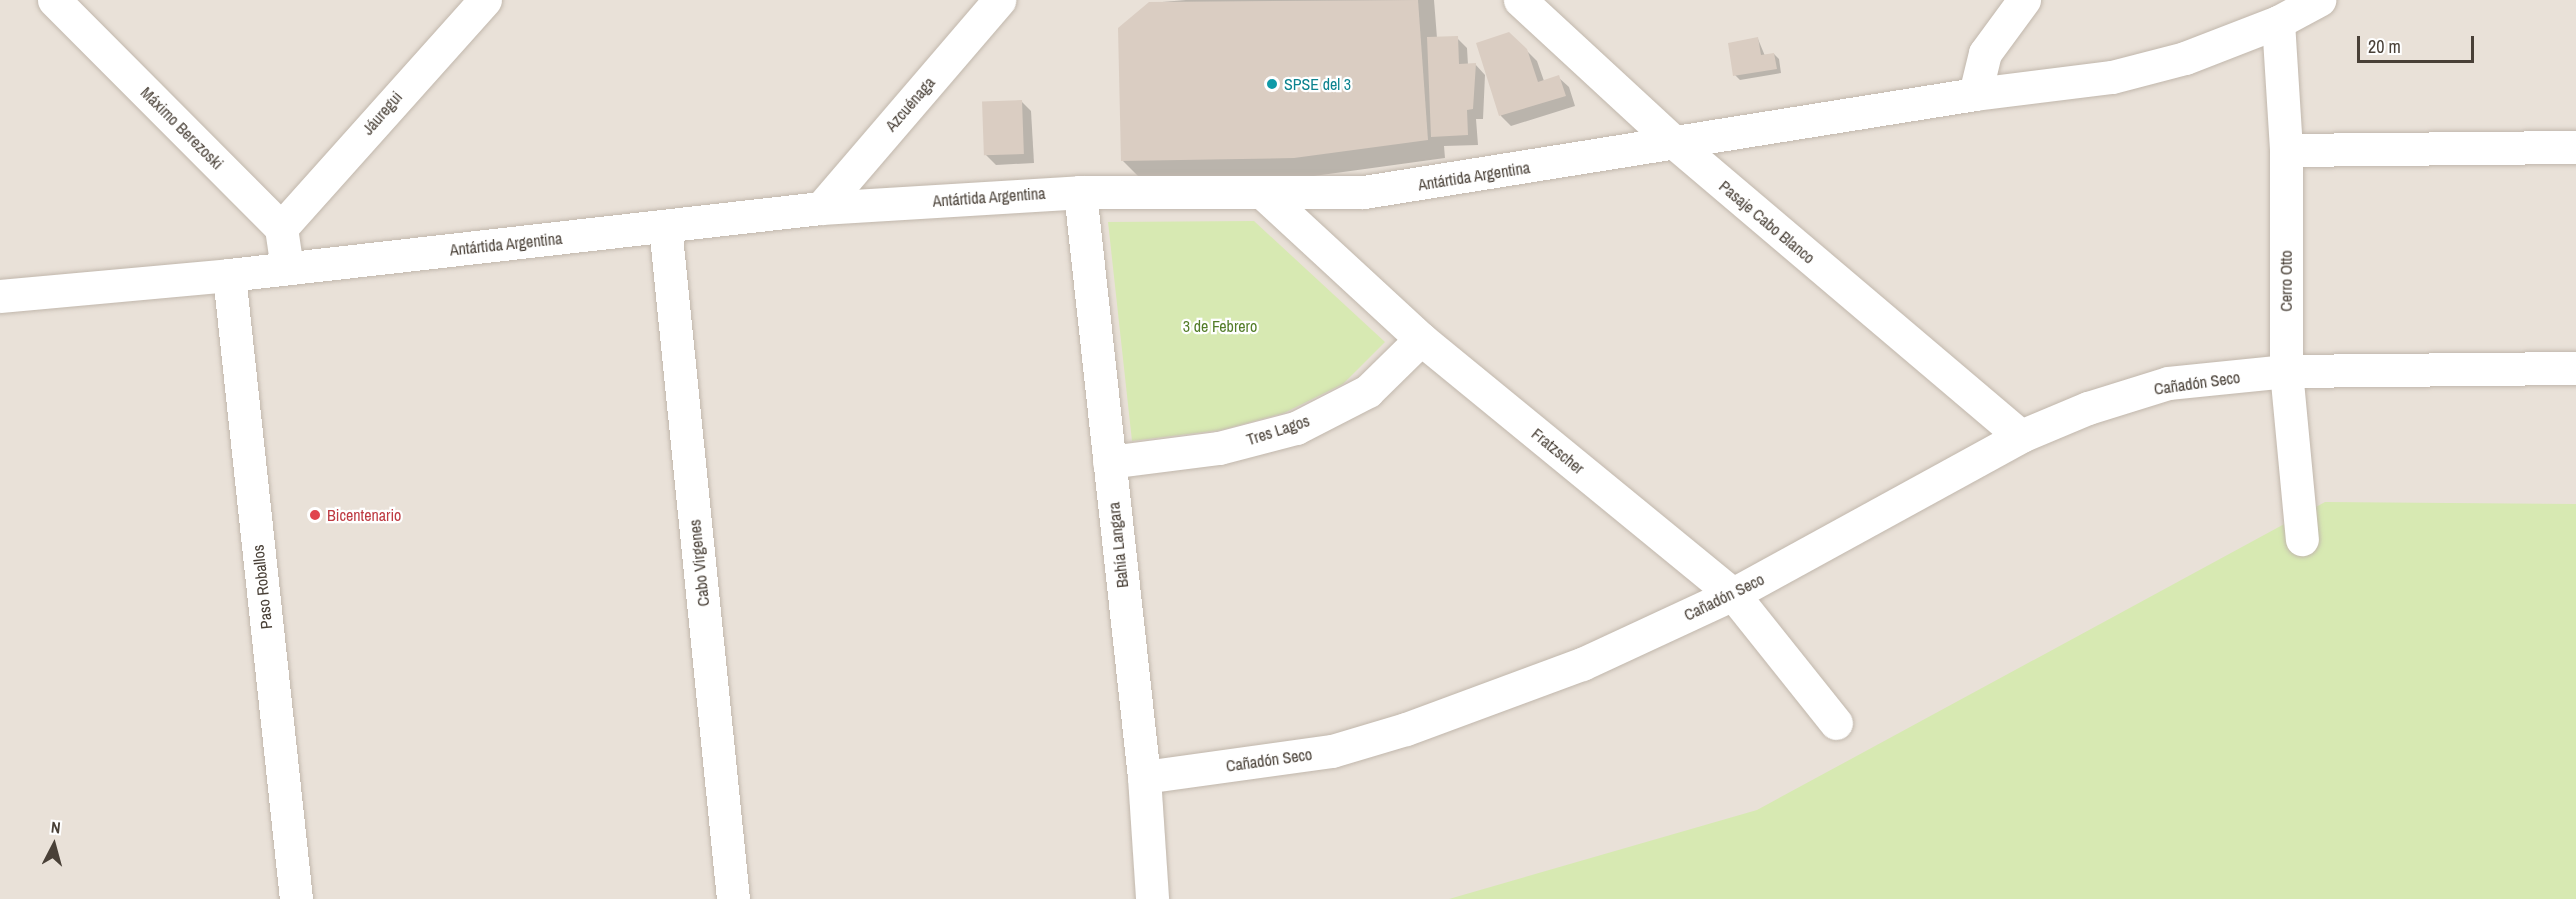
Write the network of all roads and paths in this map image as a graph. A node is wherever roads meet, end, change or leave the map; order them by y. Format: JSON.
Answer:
{"nodes":[{"id":1,"x":54,"y":0,"type":"edge"},
{"id":2,"x":485,"y":0,"type":"edge"},
{"id":3,"x":999,"y":0,"type":"edge"},
{"id":4,"x":1520,"y":0,"type":"edge"},
{"id":5,"x":2024,"y":0,"type":"edge"},
{"id":6,"x":2319,"y":0,"type":"edge"},
{"id":7,"x":2278,"y":22,"type":"junction"},
{"id":8,"x":1975,"y":94,"type":"junction"},
{"id":9,"x":1675,"y":143,"type":"junction"},
{"id":10,"x":2576,"y":147,"type":"edge"},
{"id":11,"x":2286,"y":150,"type":"junction"},
{"id":12,"x":1080,"y":192,"type":"junction"},
{"id":13,"x":1264,"y":194,"type":"junction"},
{"id":14,"x":820,"y":208,"type":"junction"},
{"id":15,"x":665,"y":226,"type":"junction"},
{"id":16,"x":281,"y":228,"type":"junction"},
{"id":17,"x":287,"y":268,"type":"junction"},
{"id":18,"x":229,"y":275,"type":"junction"},
{"id":19,"x":0,"y":296,"type":"edge"},
{"id":20,"x":1421,"y":339,"type":"junction"},
{"id":21,"x":2576,"y":368,"type":"edge"},
{"id":22,"x":2286,"y":371,"type":"junction"},
{"id":23,"x":2022,"y":436,"type":"junction"},
{"id":24,"x":1109,"y":462,"type":"junction"},
{"id":25,"x":2302,"y":539,"type":"dead end"},
{"id":26,"x":1732,"y":594,"type":"junction"},
{"id":27,"x":1836,"y":723,"type":"dead end"},
{"id":28,"x":1144,"y":777,"type":"junction"},
{"id":29,"x":296,"y":899,"type":"edge"},
{"id":30,"x":733,"y":899,"type":"edge"},
{"id":31,"x":1152,"y":899,"type":"edge"}],
"edges":[{"from":1,"to":16,"type":"street","name":"Máximo Berezoski"},
{"from":2,"to":16,"type":"street","name":"Jáuregui"},
{"from":3,"to":14,"type":"street","name":"Azcuénaga"},
{"from":4,"to":9,"type":"street","name":"Pasaje Cabo Blanco"},
{"from":5,"to":8,"type":"street"},
{"from":6,"to":7,"type":"street","name":"Antártida Argentina"},
{"from":7,"to":8,"type":"street","name":"Antártida Argentina"},
{"from":7,"to":11,"type":"street","name":"Cerro Otto"},
{"from":8,"to":9,"type":"street","name":"Antártida Argentina"},
{"from":9,"to":13,"type":"street","name":"Antártida Argentina"},
{"from":9,"to":23,"type":"street","name":"Pasaje Cabo Blanco"},
{"from":10,"to":11,"type":"street"},
{"from":11,"to":22,"type":"street","name":"Cerro Otto"},
{"from":12,"to":13,"type":"street","name":"Antártida Argentina"},
{"from":12,"to":14,"type":"street","name":"Antártida Argentina"},
{"from":12,"to":24,"type":"street","name":"Bahía Langara"},
{"from":13,"to":20,"type":"street","name":"Fratzscher"},
{"from":14,"to":15,"type":"street","name":"Antártida Argentina"},
{"from":15,"to":17,"type":"street","name":"Antártida Argentina"},
{"from":15,"to":30,"type":"street","name":"Cabo Virgenes"},
{"from":16,"to":17,"type":"street"},
{"from":17,"to":18,"type":"street","name":"Antártida Argentina"},
{"from":18,"to":19,"type":"street","name":"Antártida Argentina"},
{"from":18,"to":29,"type":"street","name":"Paso Roballos"},
{"from":20,"to":24,"type":"street","name":"Tres Lagos"},
{"from":20,"to":26,"type":"street","name":"Fratzscher"},
{"from":21,"to":22,"type":"street","name":"Cañadón Seco"},
{"from":22,"to":23,"type":"street","name":"Cañadón Seco"},
{"from":22,"to":25,"type":"street","name":"Cerro Otto"},
{"from":23,"to":26,"type":"street","name":"Cañadón Seco"},
{"from":24,"to":28,"type":"street","name":"Bahía Langara"},
{"from":26,"to":27,"type":"street","name":"Fratzscher"},
{"from":26,"to":28,"type":"street","name":"Cañadón Seco"},
{"from":28,"to":31,"type":"street","name":"Bahía Langara"}]}
